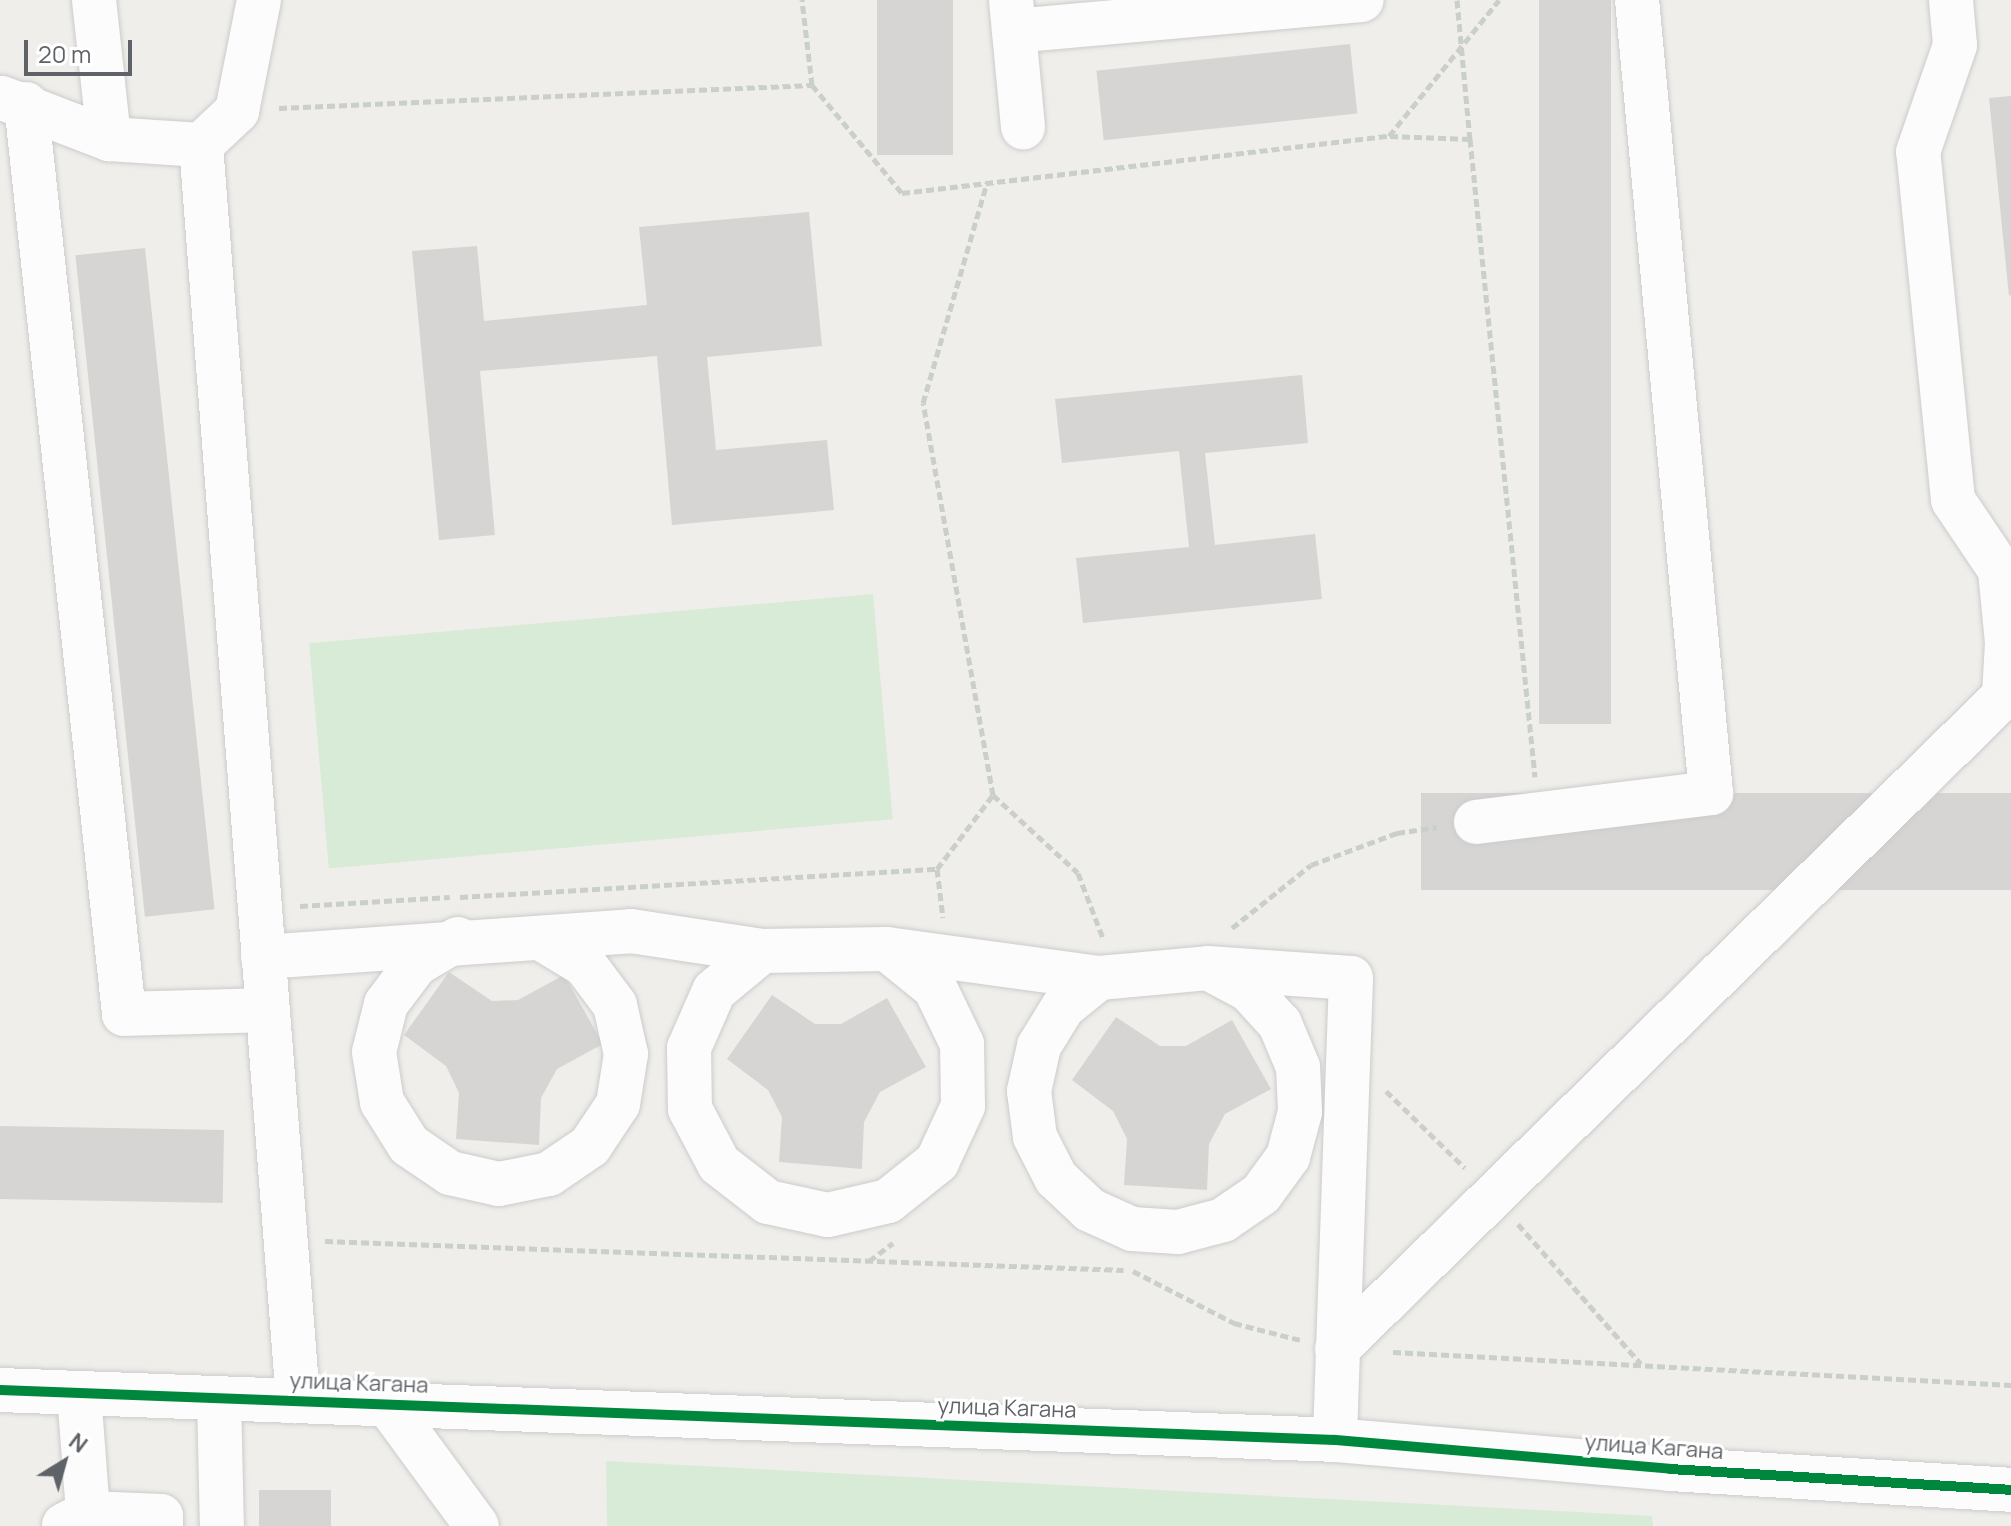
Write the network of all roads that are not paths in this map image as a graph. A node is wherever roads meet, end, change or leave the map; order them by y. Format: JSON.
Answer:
{"nodes":[{"id":1,"x":94,"y":0,"type":"edge"},
{"id":2,"x":259,"y":0,"type":"edge"},
{"id":3,"x":1362,"y":0,"type":"edge"},
{"id":4,"x":1637,"y":0,"type":"edge"},
{"id":5,"x":1951,"y":0,"type":"edge"},
{"id":6,"x":1012,"y":15,"type":"edge"},
{"id":7,"x":13,"y":101,"type":"edge"},
{"id":8,"x":1023,"y":127,"type":"dead end"},
{"id":9,"x":109,"y":139,"type":"junction"},
{"id":10,"x":201,"y":145,"type":"junction"},
{"id":11,"x":1476,"y":822,"type":"road end"},
{"id":12,"x":460,"y":938,"type":"junction"},
{"id":13,"x":542,"y":939,"type":"junction"},
{"id":14,"x":887,"y":949,"type":"junction"},
{"id":15,"x":1217,"y":950,"type":"junction"},
{"id":16,"x":762,"y":951,"type":"junction"},
{"id":17,"x":263,"y":957,"type":"junction"},
{"id":18,"x":1108,"y":977,"type":"junction"},
{"id":19,"x":267,"y":1010,"type":"junction"},
{"id":20,"x":1337,"y":1349,"type":"junction"},
{"id":21,"x":0,"y":1390,"type":"edge"},
{"id":22,"x":79,"y":1393,"type":"junction"},
{"id":23,"x":219,"y":1398,"type":"junction"},
{"id":24,"x":298,"y":1401,"type":"junction"},
{"id":25,"x":388,"y":1405,"type":"junction"},
{"id":26,"x":1335,"y":1440,"type":"junction"},
{"id":27,"x":2011,"y":1490,"type":"edge"},
{"id":28,"x":75,"y":1519,"type":"edge"},
{"id":29,"x":161,"y":1526,"type":"edge"},
{"id":30,"x":222,"y":1526,"type":"edge"},
{"id":31,"x":477,"y":1526,"type":"edge"}],
"edges":[{"from":1,"to":9,"type":"street"},
{"from":2,"to":10,"type":"street"},
{"from":3,"to":6,"type":"street"},
{"from":4,"to":11,"type":"street"},
{"from":5,"to":20,"type":"street"},
{"from":6,"to":8,"type":"street"},
{"from":7,"to":9,"type":"street"},
{"from":7,"to":19,"type":"street"},
{"from":9,"to":10,"type":"street"},
{"from":10,"to":17,"type":"street"},
{"from":12,"to":13,"type":"street"},
{"from":12,"to":13,"type":"street"},
{"from":12,"to":17,"type":"street"},
{"from":13,"to":16,"type":"street"},
{"from":14,"to":16,"type":"street"},
{"from":14,"to":16,"type":"street"},
{"from":14,"to":18,"type":"street"},
{"from":15,"to":18,"type":"street"},
{"from":15,"to":18,"type":"street"},
{"from":15,"to":20,"type":"street"},
{"from":17,"to":19,"type":"street"},
{"from":19,"to":24,"type":"street"},
{"from":20,"to":26,"type":"street"},
{"from":21,"to":22,"type":"street","name":"улица Кагана"},
{"from":22,"to":23,"type":"street","name":"улица Кагана"},
{"from":22,"to":28,"type":"street"},
{"from":23,"to":24,"type":"street","name":"улица Кагана"},
{"from":23,"to":30,"type":"street"},
{"from":24,"to":25,"type":"street","name":"улица Кагана"},
{"from":25,"to":26,"type":"street","name":"улица Кагана"},
{"from":25,"to":31,"type":"street"},
{"from":26,"to":27,"type":"street","name":"улица Кагана"},
{"from":28,"to":29,"type":"street"}]}
